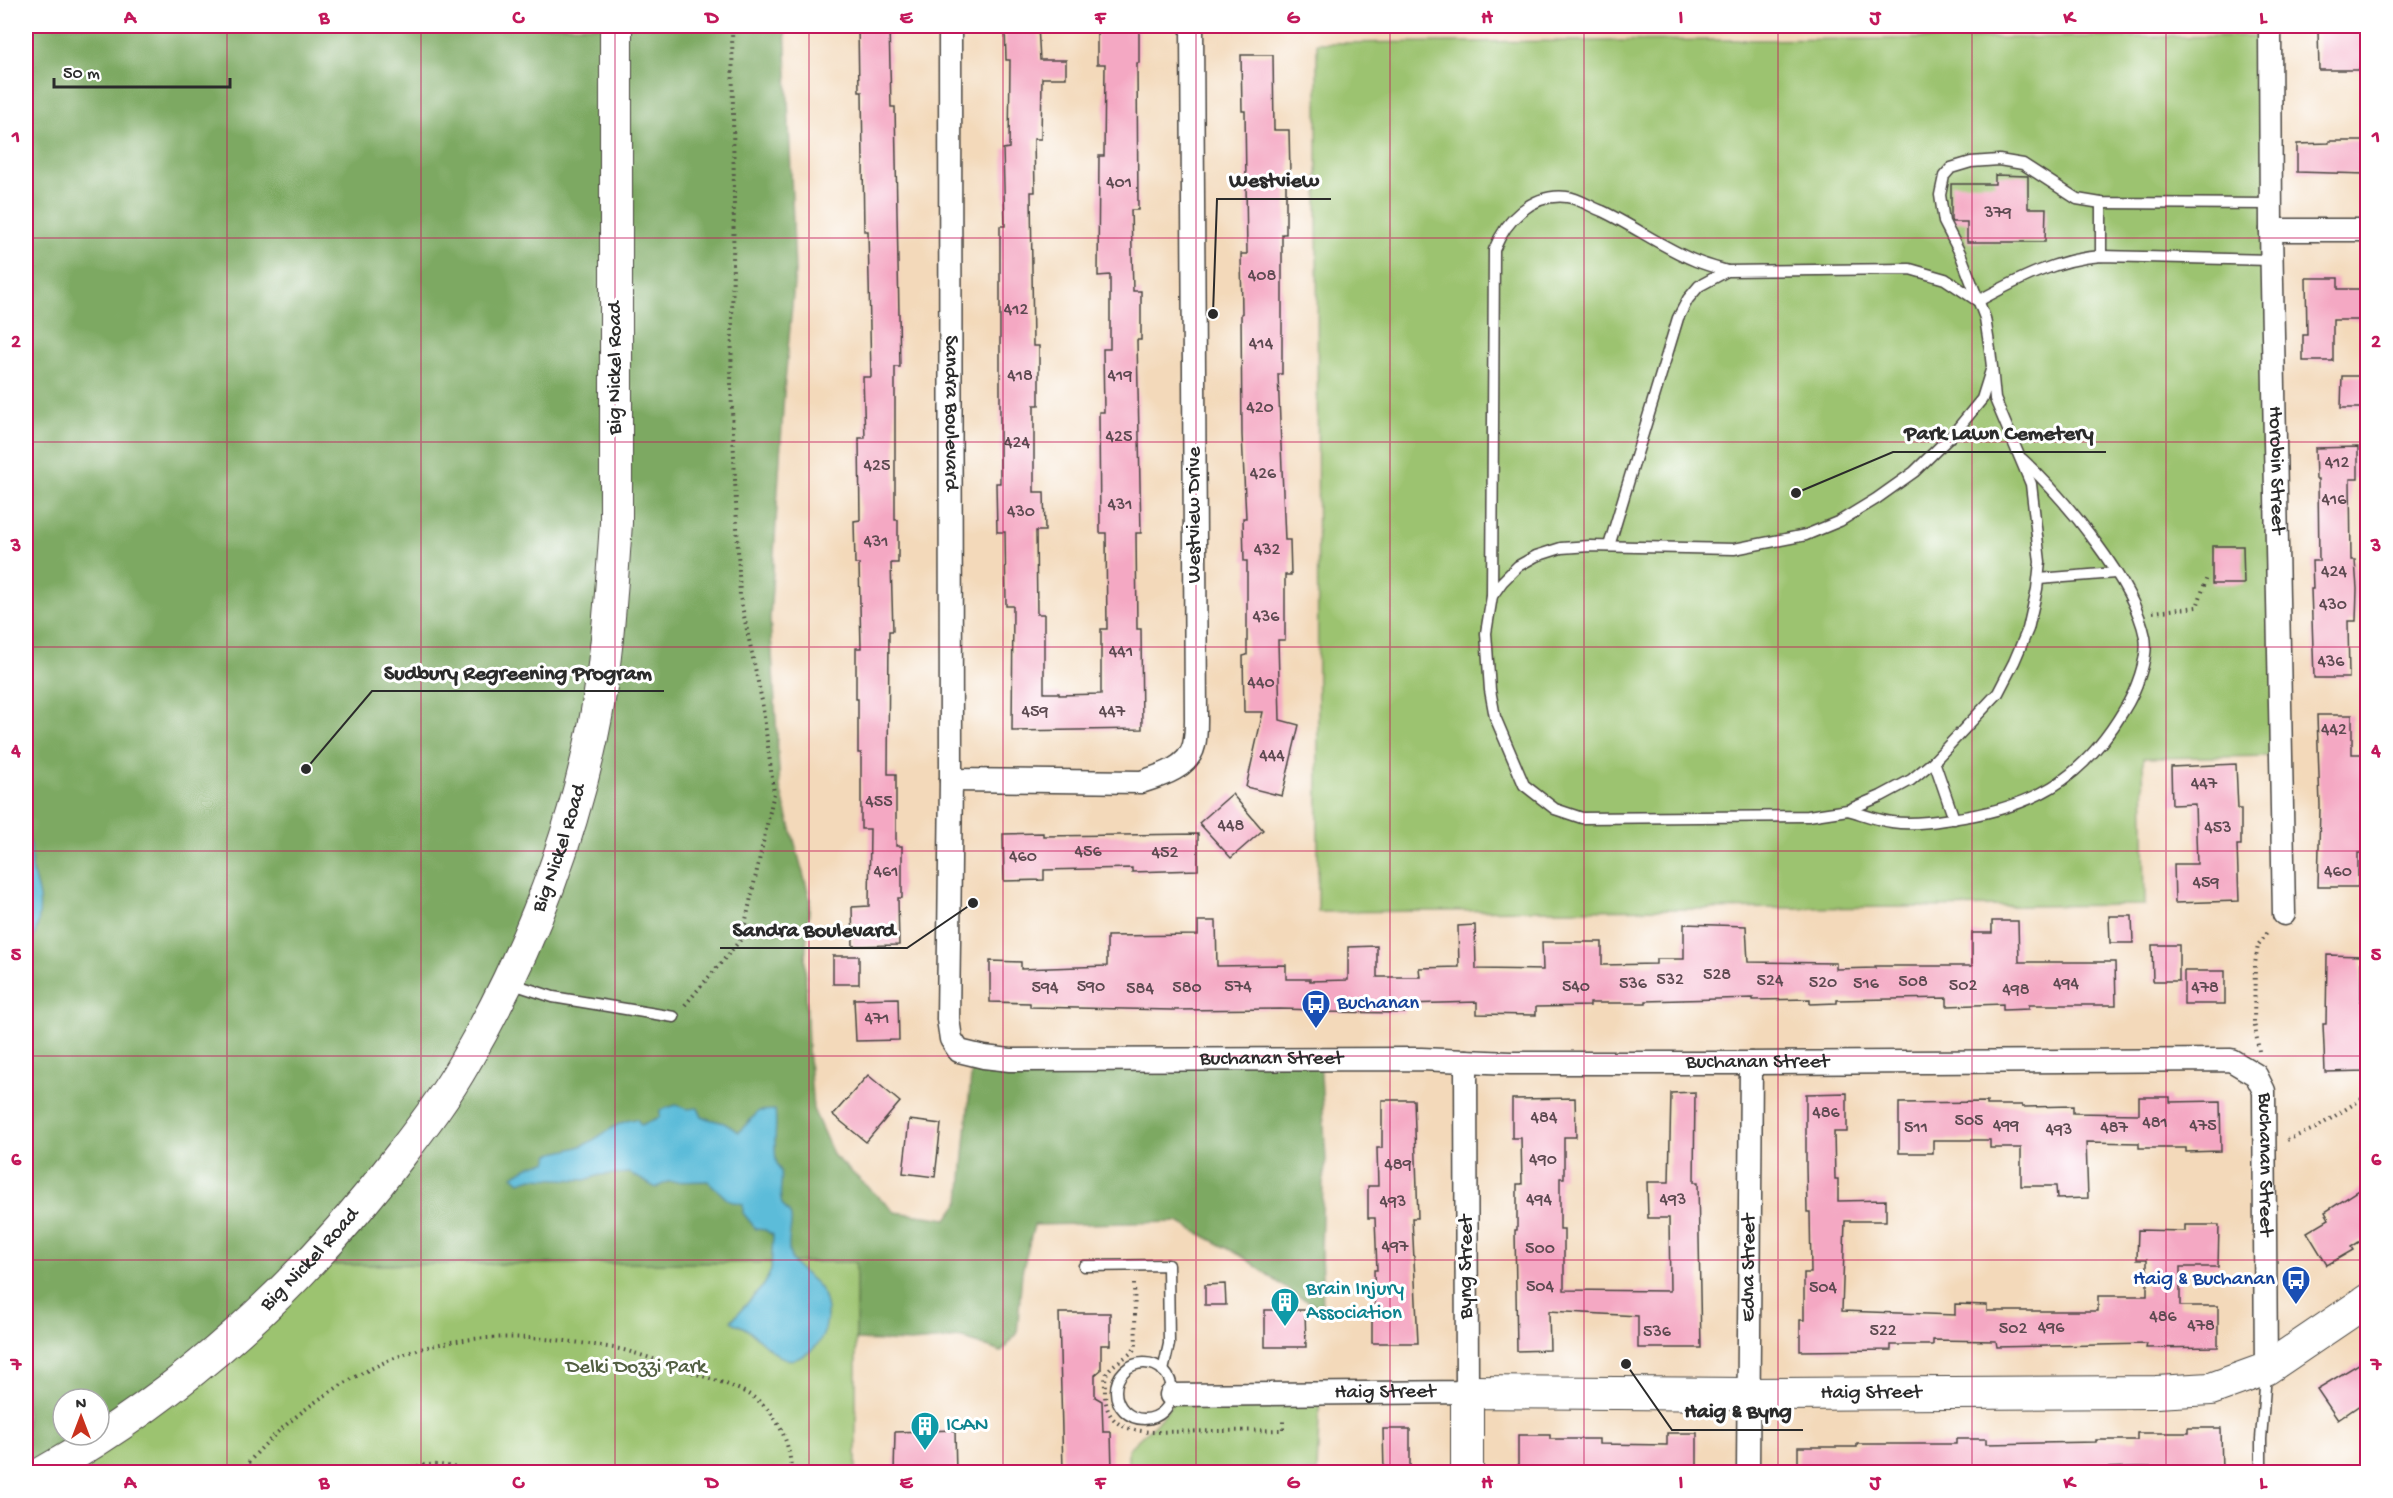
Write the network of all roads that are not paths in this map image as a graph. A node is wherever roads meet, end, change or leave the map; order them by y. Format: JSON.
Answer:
{"nodes":[{"id":1,"x":616,"y":26,"type":"edge"},
{"id":2,"x":950,"y":26,"type":"edge"},
{"id":3,"x":1192,"y":26,"type":"edge"},
{"id":4,"x":2270,"y":26,"type":"edge"},
{"id":5,"x":2101,"y":203,"type":"junction"},
{"id":6,"x":2271,"y":204,"type":"junction"},
{"id":7,"x":2271,"y":230,"type":"junction"},
{"id":8,"x":2367,"y":230,"type":"edge"},
{"id":9,"x":2101,"y":256,"type":"junction"},
{"id":10,"x":2271,"y":260,"type":"junction"},
{"id":11,"x":1727,"y":271,"type":"junction"},
{"id":12,"x":1978,"y":301,"type":"junction"},
{"id":13,"x":1992,"y":367,"type":"junction"},
{"id":14,"x":2020,"y":457,"type":"junction"},
{"id":15,"x":1609,"y":546,"type":"junction"},
{"id":16,"x":2115,"y":573,"type":"junction"},
{"id":17,"x":2039,"y":579,"type":"junction"},
{"id":18,"x":1492,"y":596,"type":"junction"},
{"id":19,"x":1934,"y":761,"type":"junction"},
{"id":20,"x":951,"y":780,"type":"junction"},
{"id":21,"x":1848,"y":810,"type":"junction"},
{"id":22,"x":1954,"y":819,"type":"junction"},
{"id":23,"x":2284,"y":914,"type":"road end"},
{"id":24,"x":506,"y":982,"type":"junction"},
{"id":25,"x":674,"y":1017,"type":"road end"},
{"id":26,"x":959,"y":1051,"type":"joint"},
{"id":27,"x":1466,"y":1061,"type":"junction"},
{"id":28,"x":1751,"y":1063,"type":"junction"},
{"id":29,"x":1084,"y":1266,"type":"dead end"},
{"id":30,"x":2367,"y":1300,"type":"edge"},
{"id":31,"x":2266,"y":1369,"type":"junction"},
{"id":32,"x":1163,"y":1371,"type":"junction"},
{"id":33,"x":1467,"y":1392,"type":"junction"},
{"id":34,"x":1748,"y":1394,"type":"junction"},
{"id":35,"x":1171,"y":1395,"type":"junction"},
{"id":36,"x":44,"y":1473,"type":"edge"},
{"id":37,"x":1467,"y":1473,"type":"edge"},
{"id":38,"x":1748,"y":1473,"type":"edge"},
{"id":39,"x":2261,"y":1473,"type":"edge"}],
"edges":[{"from":1,"to":24,"type":"main road","name":"Big Nickel Road"},
{"from":2,"to":20,"type":"street","name":"Sandra Boulevard"},
{"from":3,"to":20,"type":"street","name":"Westview Drive"},
{"from":4,"to":6,"type":"street","name":"Horobin Street"},
{"from":5,"to":6,"type":"lane"},
{"from":5,"to":9,"type":"lane"},
{"from":5,"to":12,"type":"lane"},
{"from":6,"to":7,"type":"street","name":"Horobin Street"},
{"from":7,"to":8,"type":"street"},
{"from":7,"to":10,"type":"street","name":"Horobin Street"},
{"from":9,"to":10,"type":"lane"},
{"from":9,"to":12,"type":"lane"},
{"from":10,"to":23,"type":"street","name":"Horobin Street"},
{"from":11,"to":12,"type":"lane"},
{"from":11,"to":15,"type":"lane"},
{"from":11,"to":18,"type":"lane"},
{"from":12,"to":13,"type":"lane"},
{"from":13,"to":14,"type":"lane"},
{"from":13,"to":15,"type":"lane"},
{"from":14,"to":16,"type":"lane"},
{"from":14,"to":17,"type":"lane"},
{"from":15,"to":18,"type":"lane"},
{"from":16,"to":17,"type":"lane"},
{"from":16,"to":22,"type":"lane"},
{"from":17,"to":19,"type":"lane"},
{"from":18,"to":21,"type":"lane"},
{"from":19,"to":21,"type":"lane"},
{"from":19,"to":22,"type":"lane"},
{"from":20,"to":26,"type":"street","name":"Sandra Boulevard"},
{"from":21,"to":22,"type":"lane"},
{"from":24,"to":25,"type":"lane"},
{"from":24,"to":36,"type":"main road","name":"Big Nickel Road"},
{"from":26,"to":27,"type":"street","name":"Buchanan Street"},
{"from":27,"to":28,"type":"street","name":"Buchanan Street"},
{"from":27,"to":33,"type":"street","name":"Byng Street"},
{"from":28,"to":31,"type":"street","name":"Buchanan Street"},
{"from":28,"to":34,"type":"street","name":"Edna Street"},
{"from":29,"to":32,"type":"lane"},
{"from":30,"to":31,"type":"main road","name":"Haig Street"},
{"from":31,"to":34,"type":"main road","name":"Haig Street"},
{"from":31,"to":39,"type":"lane"},
{"from":32,"to":35,"type":"lane"},
{"from":32,"to":35,"type":"lane"},
{"from":33,"to":34,"type":"main road","name":"Haig Street"},
{"from":33,"to":35,"type":"street","name":"Haig Street"},
{"from":33,"to":37,"type":"main road","name":"Byng Street"},
{"from":34,"to":38,"type":"street","name":"Edna Street"}]}
